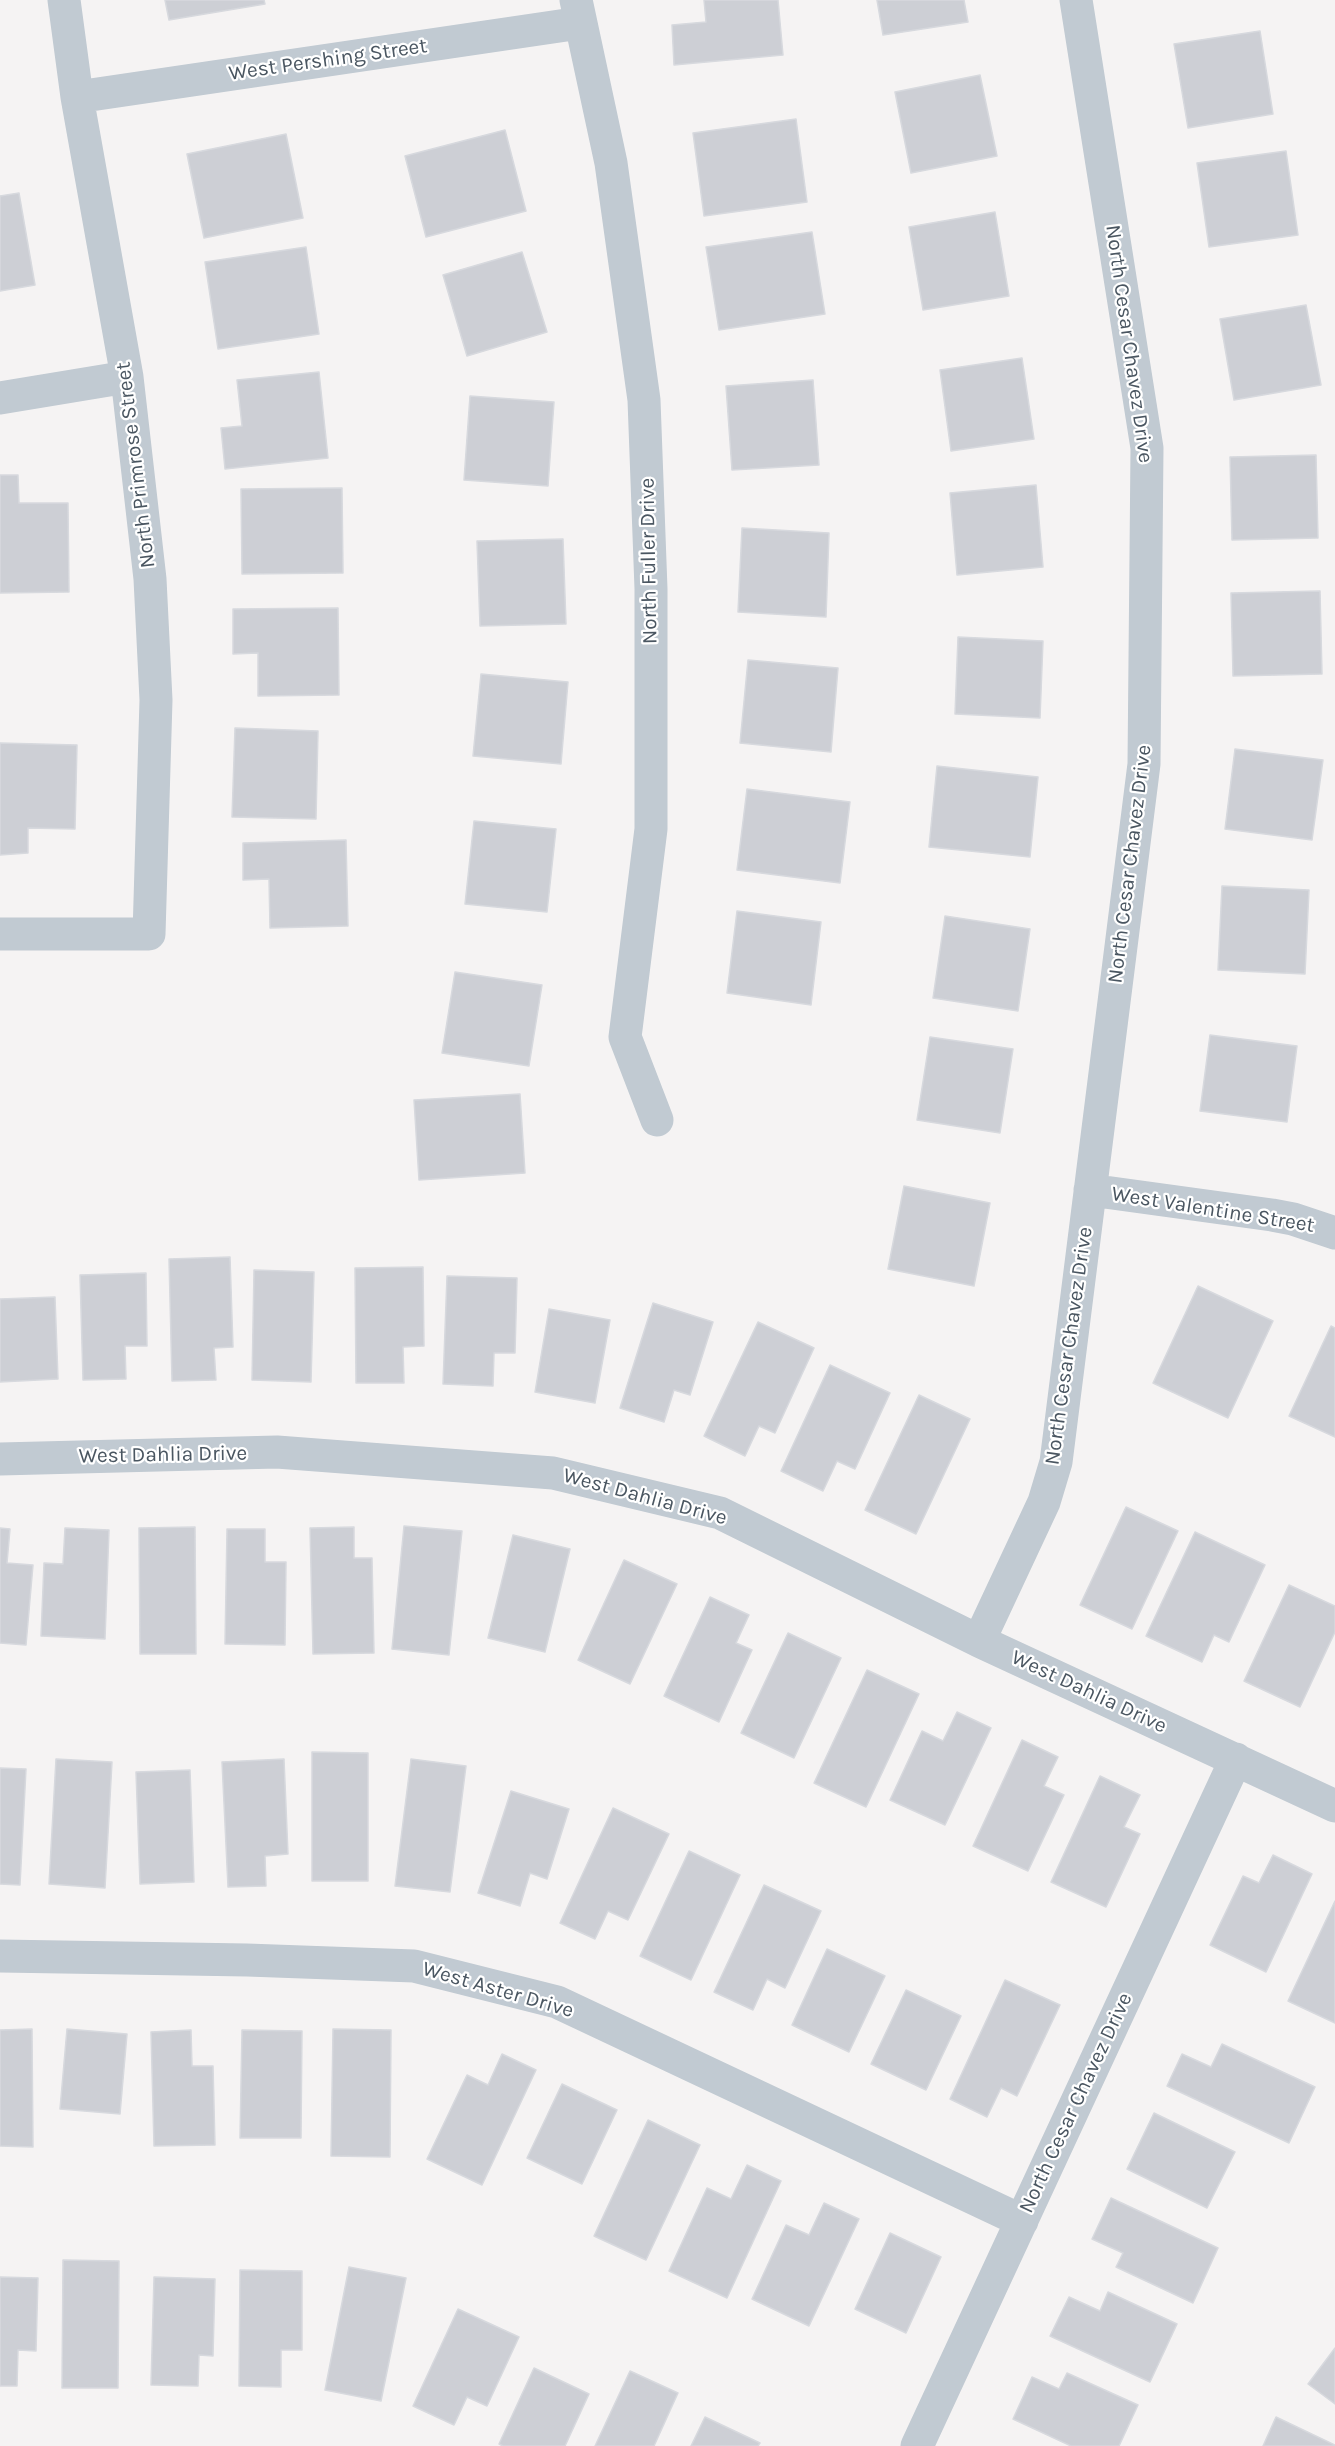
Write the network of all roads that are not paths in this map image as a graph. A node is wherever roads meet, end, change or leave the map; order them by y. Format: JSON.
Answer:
{"nodes":[{"id":1,"x":64,"y":0,"type":"edge"},
{"id":2,"x":1076,"y":0,"type":"edge"},
{"id":3,"x":578,"y":11,"type":"edge"},
{"id":4,"x":77,"y":98,"type":"junction"},
{"id":5,"x":127,"y":377,"type":"junction"},
{"id":6,"x":0,"y":398,"type":"edge"},
{"id":7,"x":0,"y":934,"type":"edge"},
{"id":8,"x":657,"y":1120,"type":"dead end"},
{"id":9,"x":1090,"y":1190,"type":"junction"},
{"id":10,"x":1335,"y":1233,"type":"edge"},
{"id":11,"x":0,"y":1459,"type":"edge"},
{"id":12,"x":979,"y":1641,"type":"junction"},
{"id":13,"x":1236,"y":1760,"type":"junction"},
{"id":14,"x":1335,"y":1806,"type":"edge"},
{"id":15,"x":0,"y":1956,"type":"edge"},
{"id":16,"x":1022,"y":2221,"type":"junction"},
{"id":17,"x":917,"y":2446,"type":"edge"}],
"edges":[{"from":1,"to":4,"type":"street","name":"North Primrose Street"},
{"from":2,"to":9,"type":"street","name":"North Cesar Chavez Drive"},
{"from":3,"to":4,"type":"street","name":"West Pershing Street"},
{"from":3,"to":8,"type":"street","name":"North Fuller Drive"},
{"from":4,"to":5,"type":"street","name":"North Primrose Street"},
{"from":5,"to":6,"type":"street"},
{"from":5,"to":7,"type":"street","name":"North Primrose Street"},
{"from":9,"to":10,"type":"street","name":"West Valentine Street"},
{"from":9,"to":12,"type":"street","name":"North Cesar Chavez Drive"},
{"from":11,"to":12,"type":"street","name":"West Dahlia Drive"},
{"from":12,"to":13,"type":"street","name":"West Dahlia Drive"},
{"from":13,"to":14,"type":"street","name":"West Dahlia Drive"},
{"from":13,"to":16,"type":"street","name":"North Cesar Chavez Drive"},
{"from":15,"to":16,"type":"street","name":"West Aster Drive"},
{"from":16,"to":17,"type":"street","name":"North Cesar Chavez Drive"}]}
